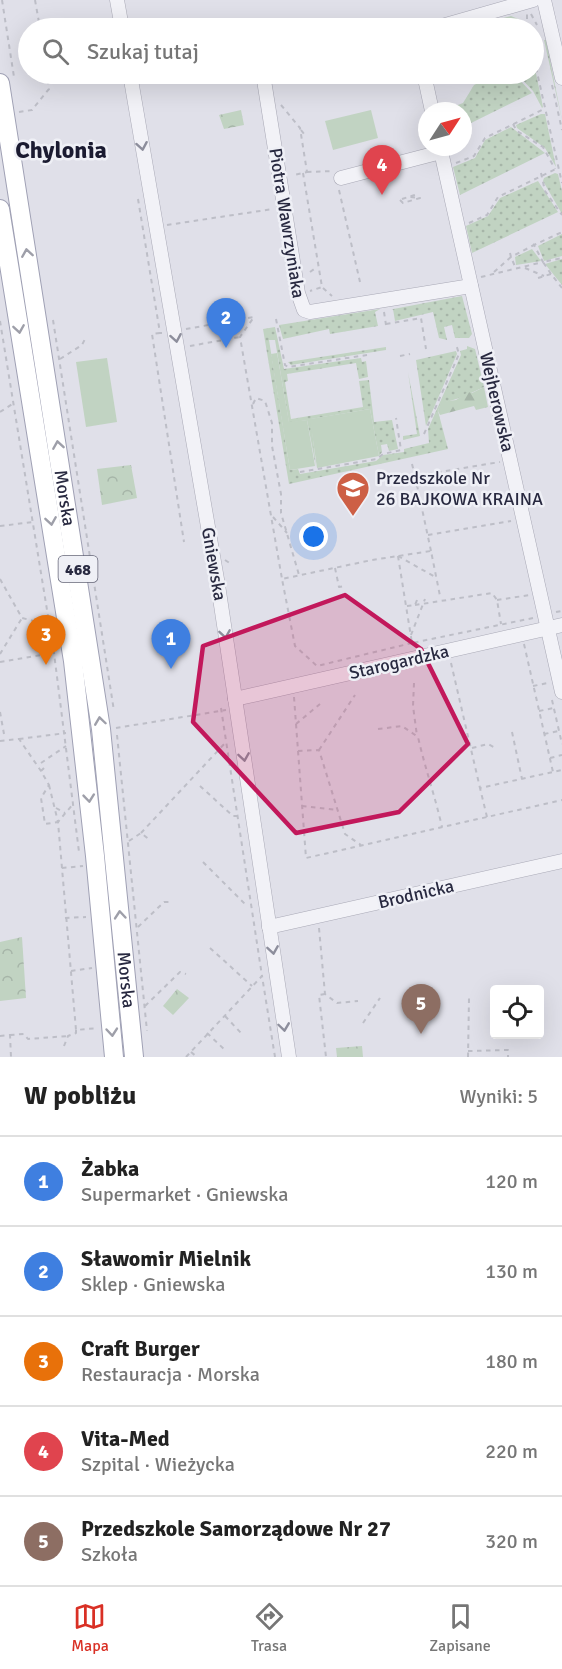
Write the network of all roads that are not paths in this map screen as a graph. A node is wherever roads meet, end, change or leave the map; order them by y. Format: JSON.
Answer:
{"nodes":[{"id":1,"x":117,"y":0,"type":"edge"},
{"id":2,"x":544,"y":0,"type":"edge"},
{"id":3,"x":530,"y":4,"type":"edge"},
{"id":4,"x":120,"y":18,"type":"edge"},
{"id":5,"x":475,"y":18,"type":"edge"},
{"id":6,"x":562,"y":78,"type":"edge"},
{"id":7,"x":0,"y":83,"type":"edge"},
{"id":8,"x":132,"y":84,"type":"edge"},
{"id":9,"x":265,"y":84,"type":"edge"},
{"id":10,"x":426,"y":84,"type":"edge"},
{"id":11,"x":430,"y":102,"type":"edge"},
{"id":12,"x":422,"y":156,"type":"edge"},
{"id":13,"x":442,"y":156,"type":"edge"},
{"id":14,"x":339,"y":182,"type":"road end"},
{"id":15,"x":0,"y":209,"type":"edge"},
{"id":16,"x":474,"y":282,"type":"junction"},
{"id":17,"x":558,"y":619,"type":"edge"},
{"id":18,"x":562,"y":692,"type":"edge"},
{"id":19,"x":235,"y":699,"type":"junction"},
{"id":20,"x":562,"y":861,"type":"edge"},
{"id":21,"x":269,"y":927,"type":"junction"},
{"id":22,"x":114,"y":1057,"type":"edge"},
{"id":23,"x":134,"y":1057,"type":"edge"},
{"id":24,"x":289,"y":1057,"type":"edge"}],
"edges":[{"from":1,"to":4,"type":"street"},
{"from":2,"to":6,"type":"street"},
{"from":3,"to":5,"type":"street"},
{"from":23,"to":7,"type":"main road","name":"Morska","number":"468","one_way":true},
{"from":8,"to":19,"type":"street","name":"Gniewska","one_way":true},
{"from":9,"to":16,"type":"street","name":"Piotra Wawrzyniaka"},
{"from":10,"to":11,"type":"street"},
{"from":12,"to":14,"type":"street"},
{"from":13,"to":16,"type":"street","name":"Wejherowska"},
{"from":15,"to":22,"type":"main road","name":"Morska","number":"468","one_way":true},
{"from":16,"to":17,"type":"street","name":"Wejherowska"},
{"from":17,"to":18,"type":"street","name":"Wejherowska"},
{"from":17,"to":19,"type":"street","name":"Starogardzka"},
{"from":19,"to":21,"type":"street","name":"Gniewska","one_way":true},
{"from":20,"to":21,"type":"street","name":"Brodnicka"},
{"from":21,"to":24,"type":"street","name":"Gniewska","one_way":true}]}
